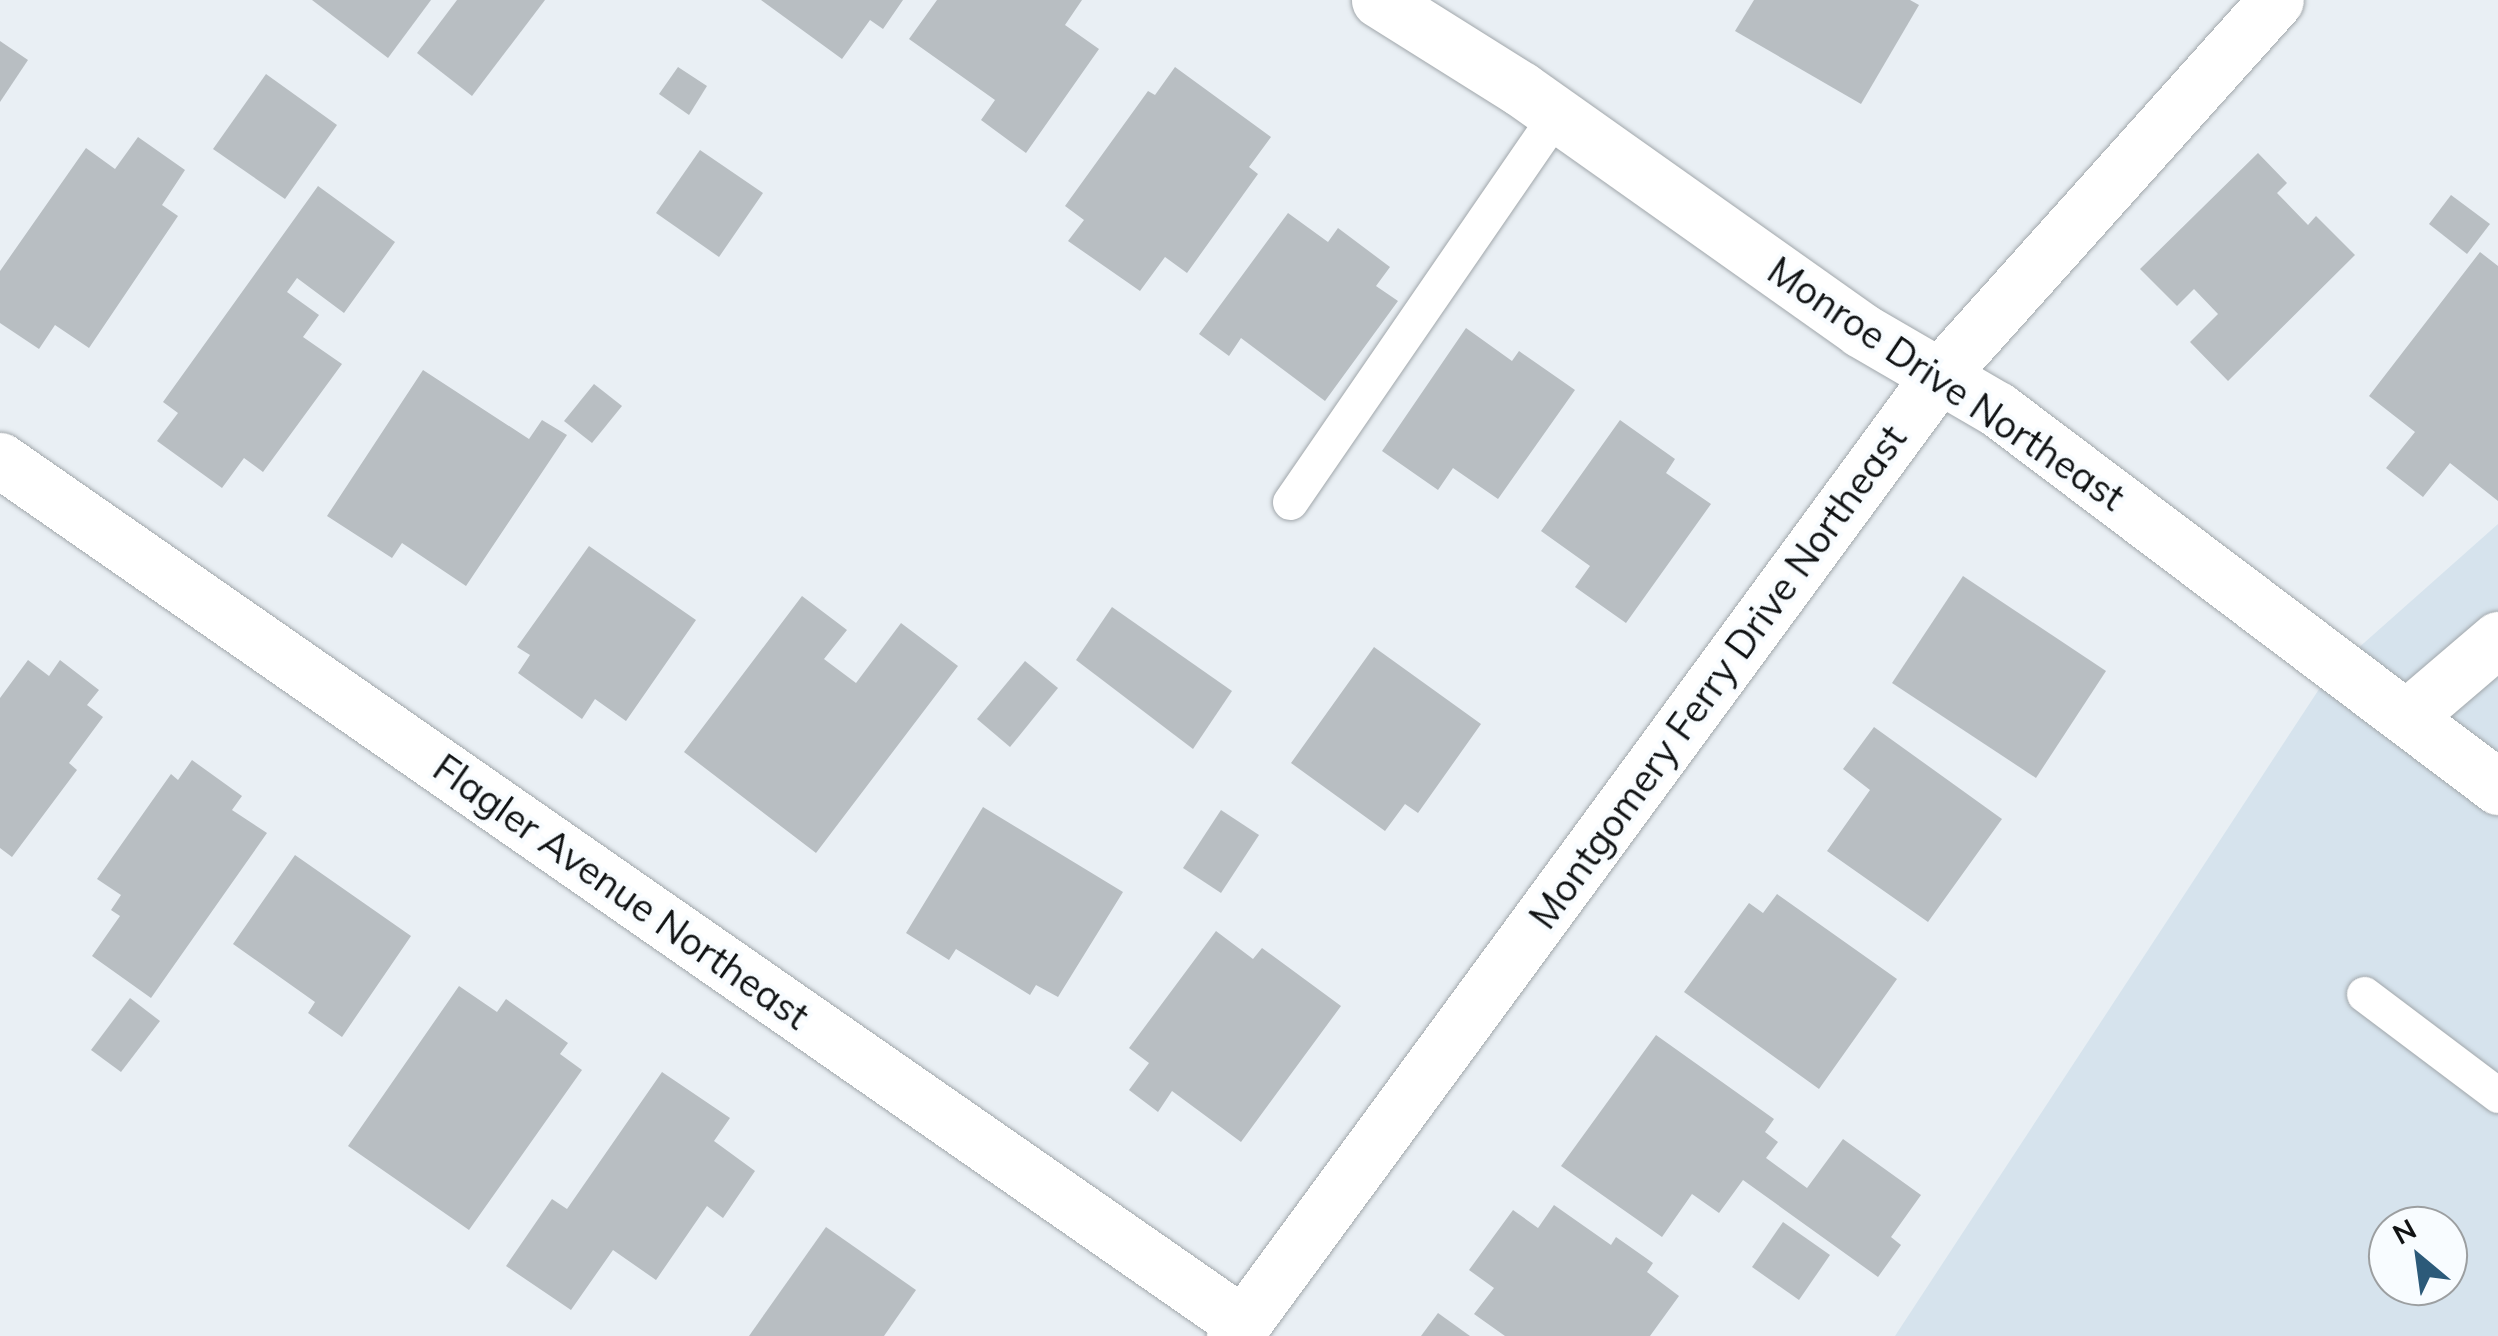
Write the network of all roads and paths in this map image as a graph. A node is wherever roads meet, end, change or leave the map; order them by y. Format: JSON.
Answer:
{"nodes":[{"id":1,"x":1379,"y":0,"type":"edge"},
{"id":2,"x":2276,"y":0,"type":"edge"},
{"id":3,"x":1556,"y":114,"type":"junction"},
{"id":4,"x":1938,"y":377,"type":"junction"},
{"id":5,"x":0,"y":460,"type":"edge"},
{"id":6,"x":1290,"y":502,"type":"dead end"},
{"id":7,"x":2498,"y":639,"type":"edge"},
{"id":8,"x":2409,"y":715,"type":"junction"},
{"id":9,"x":2498,"y":788,"type":"edge"},
{"id":10,"x":2364,"y":994,"type":"dead end"},
{"id":11,"x":2498,"y":1095,"type":"edge"},
{"id":12,"x":1238,"y":1330,"type":"edge"}],
"edges":[{"from":1,"to":3,"type":"street","name":"Monroe Drive Northeast"},
{"from":2,"to":4,"type":"street","name":"Montgomery Ferry Drive Northeast"},
{"from":3,"to":4,"type":"street","name":"Monroe Drive Northeast"},
{"from":3,"to":6,"type":"lane"},
{"from":4,"to":8,"type":"street","name":"Monroe Drive Northeast"},
{"from":4,"to":12,"type":"street","name":"Montgomery Ferry Drive Northeast"},
{"from":5,"to":12,"type":"street","name":"Flagler Avenue Northeast"},
{"from":7,"to":8,"type":"street"},
{"from":8,"to":9,"type":"street","name":"Monroe Drive Northeast"},
{"from":10,"to":11,"type":"lane"}]}
